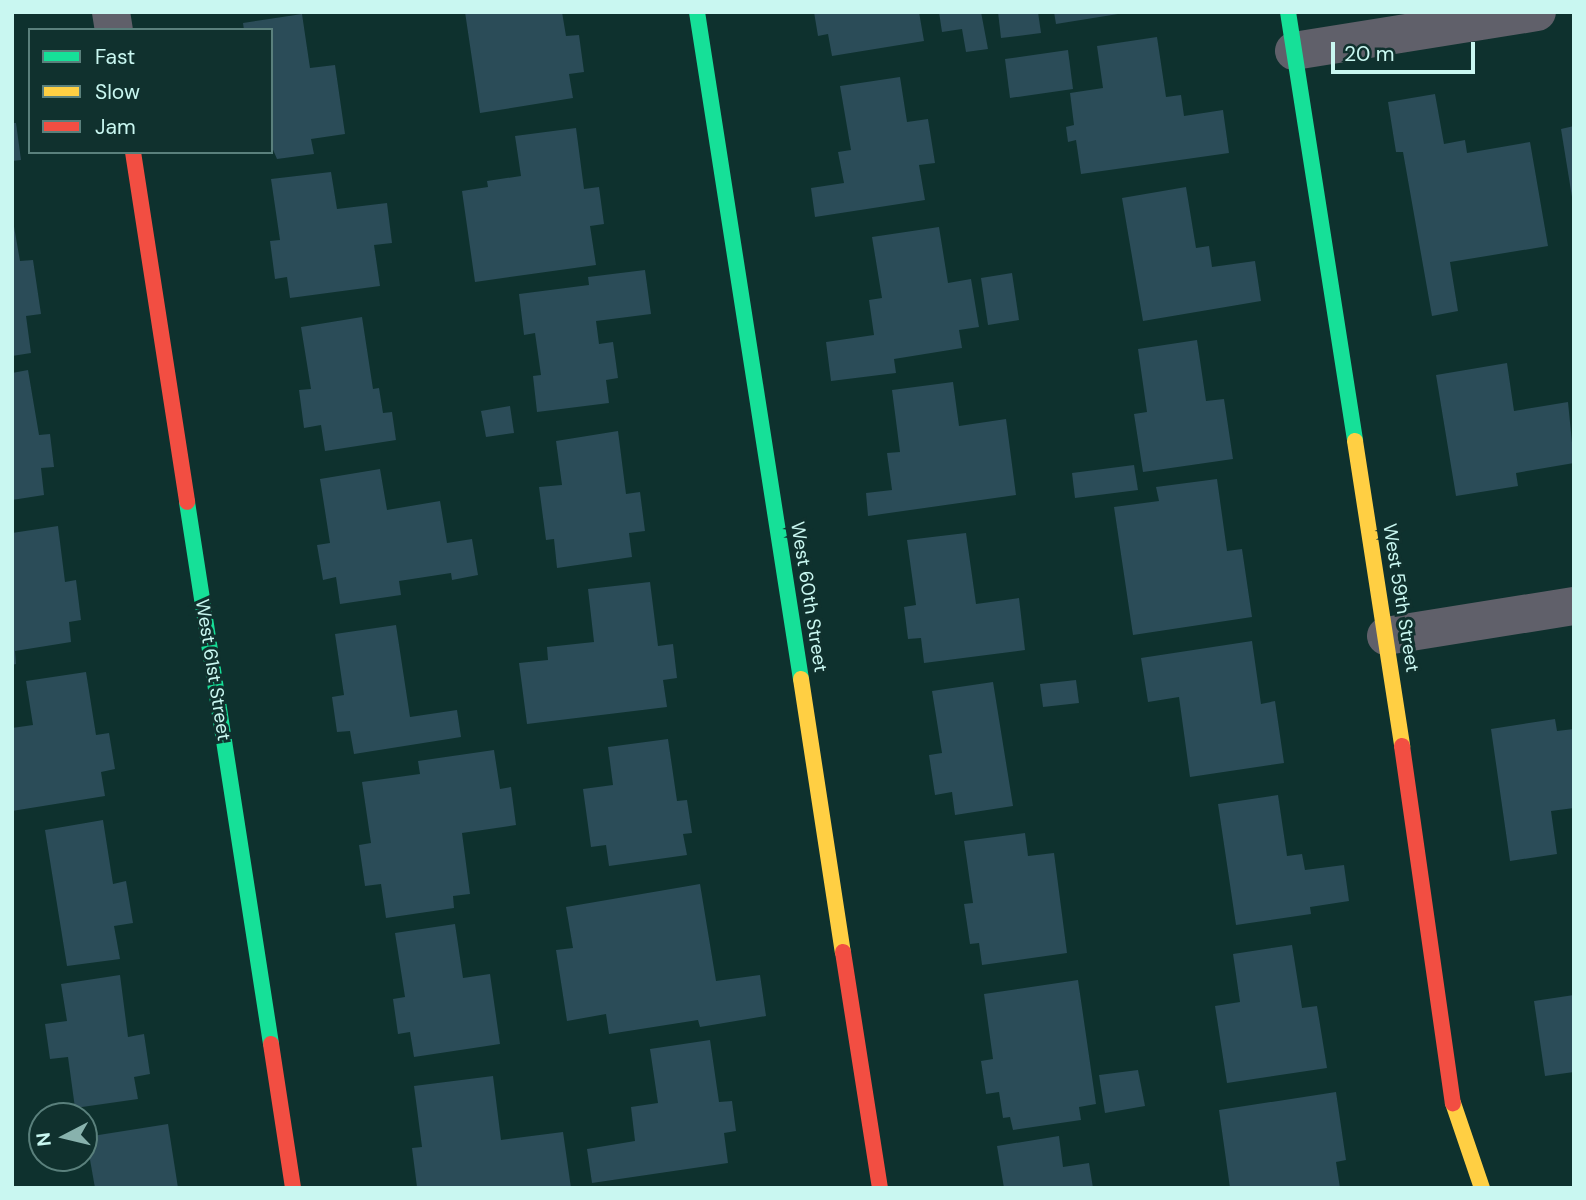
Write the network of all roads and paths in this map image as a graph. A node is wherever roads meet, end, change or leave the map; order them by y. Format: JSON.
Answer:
{"nodes":[{"id":1,"x":697,"y":12,"type":"edge"},
{"id":2,"x":1288,"y":12,"type":"edge"},
{"id":3,"x":1537,"y":12,"type":"edge"},
{"id":4,"x":1294,"y":51,"type":"junction"},
{"id":5,"x":133,"y":154,"type":"edge"},
{"id":6,"x":1574,"y":606,"type":"edge"},
{"id":7,"x":1386,"y":636,"type":"junction"},
{"id":8,"x":293,"y":1188,"type":"edge"},
{"id":9,"x":880,"y":1188,"type":"edge"},
{"id":10,"x":1482,"y":1188,"type":"edge"}],
"edges":[{"from":1,"to":9,"type":"street","name":"West 60th Street"},
{"from":2,"to":4,"type":"street","name":"West 59th Street"},
{"from":3,"to":4,"type":"street"},
{"from":4,"to":7,"type":"street","name":"West 59th Street"},
{"from":5,"to":8,"type":"street","name":"West 61st Street"},
{"from":6,"to":7,"type":"street"},
{"from":7,"to":10,"type":"street","name":"West 59th Street"}]}
